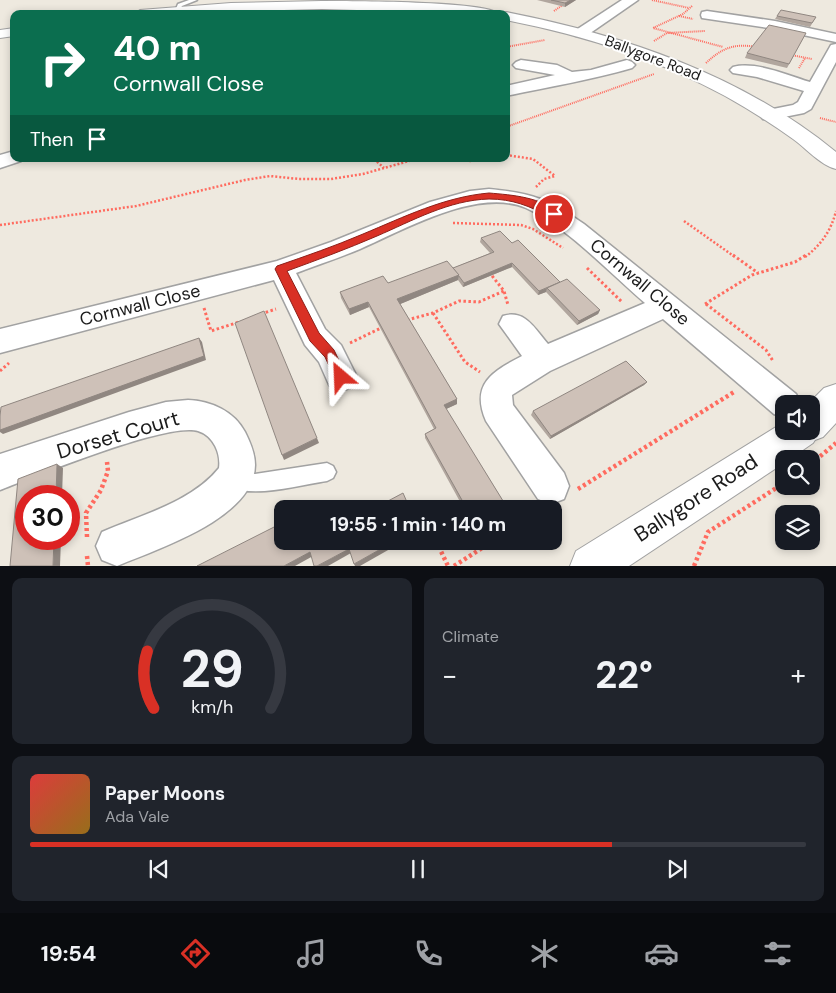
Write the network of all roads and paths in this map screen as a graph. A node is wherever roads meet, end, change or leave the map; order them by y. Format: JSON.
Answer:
{"nodes":[{"id":1,"x":194,"y":0,"type":"edge"},
{"id":2,"x":607,"y":0,"type":"edge"},
{"id":3,"x":652,"y":0,"type":"edge"},
{"id":4,"x":627,"y":2,"type":"edge"},
{"id":5,"x":696,"y":2,"type":"dead end"},
{"id":6,"x":690,"y":8,"type":"junction"},
{"id":7,"x":177,"y":10,"type":"joint"},
{"id":8,"x":460,"y":10,"type":"edge"},
{"id":9,"x":510,"y":17,"type":"edge"},
{"id":10,"x":711,"y":19,"type":"joint"},
{"id":11,"x":581,"y":32,"type":"junction"},
{"id":12,"x":666,"y":33,"type":"junction"},
{"id":13,"x":836,"y":38,"type":"edge"},
{"id":14,"x":723,"y":48,"type":"dead end"},
{"id":15,"x":836,"y":48,"type":"edge"},
{"id":16,"x":638,"y":50,"type":"junction"},
{"id":17,"x":675,"y":64,"type":"junction"},
{"id":18,"x":521,"y":65,"type":"dead end"},
{"id":19,"x":627,"y":65,"type":"dead end"},
{"id":20,"x":738,"y":70,"type":"dead end"},
{"id":21,"x":570,"y":77,"type":"junction"},
{"id":22,"x":812,"y":88,"type":"junction"},
{"id":23,"x":510,"y":90,"type":"edge"},
{"id":24,"x":769,"y":115,"type":"junction"},
{"id":25,"x":820,"y":118,"type":"dead end"},
{"id":26,"x":836,"y":122,"type":"edge"},
{"id":27,"x":510,"y":126,"type":"edge"},
{"id":28,"x":510,"y":156,"type":"edge"},
{"id":29,"x":377,"y":162,"type":"edge"},
{"id":30,"x":406,"y":162,"type":"edge"},
{"id":31,"x":836,"y":163,"type":"edge"},
{"id":32,"x":384,"y":169,"type":"junction"},
{"id":33,"x":531,"y":202,"type":"junction"},
{"id":34,"x":836,"y":211,"type":"edge"},
{"id":35,"x":684,"y":221,"type":"dead end"},
{"id":36,"x":452,"y":223,"type":"dead end"},
{"id":37,"x":0,"y":225,"type":"edge"},
{"id":38,"x":565,"y":249,"type":"dead end"},
{"id":39,"x":585,"y":266,"type":"dead end"},
{"id":40,"x":485,"y":268,"type":"edge"},
{"id":41,"x":281,"y":269,"type":"junction"},
{"id":42,"x":758,"y":273,"type":"junction"},
{"id":43,"x":199,"y":290,"type":"junction"},
{"id":44,"x":504,"y":291,"type":"junction"},
{"id":45,"x":297,"y":302,"type":"junction"},
{"id":46,"x":706,"y":304,"type":"junction"},
{"id":47,"x":673,"y":311,"type":"junction"},
{"id":48,"x":433,"y":313,"type":"junction"},
{"id":49,"x":254,"y":316,"type":"edge"},
{"id":50,"x":638,"y":318,"type":"junction"},
{"id":51,"x":402,"y":319,"type":"edge"},
{"id":52,"x":245,"y":320,"type":"edge"},
{"id":53,"x":513,"y":324,"type":"joint"},
{"id":54,"x":385,"y":326,"type":"edge"},
{"id":55,"x":0,"y":341,"type":"edge"},
{"id":56,"x":542,"y":360,"type":"junction"},
{"id":57,"x":335,"y":365,"type":"joint"},
{"id":58,"x":755,"y":379,"type":"junction"},
{"id":59,"x":501,"y":385,"type":"junction"},
{"id":60,"x":775,"y":396,"type":"edge"},
{"id":61,"x":836,"y":399,"type":"edge"},
{"id":62,"x":820,"y":416,"type":"edge"},
{"id":63,"x":104,"y":436,"type":"junction"},
{"id":64,"x":787,"y":440,"type":"edge"},
{"id":65,"x":836,"y":443,"type":"edge"},
{"id":66,"x":820,"y":456,"type":"edge"},
{"id":67,"x":0,"y":472,"type":"edge"},
{"id":68,"x":327,"y":472,"type":"dead end"},
{"id":69,"x":233,"y":481,"type":"junction"},
{"id":70,"x":775,"y":489,"type":"edge"},
{"id":71,"x":560,"y":490,"type":"joint"},
{"id":72,"x":116,"y":546,"type":"dead end"},
{"id":73,"x":440,"y":550,"type":"edge"},
{"id":74,"x":479,"y":550,"type":"edge"},
{"id":75,"x":88,"y":566,"type":"edge"},
{"id":76,"x":448,"y":566,"type":"edge"},
{"id":77,"x":454,"y":566,"type":"edge"},
{"id":78,"x":591,"y":566,"type":"edge"},
{"id":79,"x":694,"y":566,"type":"edge"}],
"edges":[{"from":1,"to":7,"type":"lane"},
{"from":2,"to":4,"type":"street"},
{"from":3,"to":6,"type":"path"},
{"from":4,"to":11,"type":"street"},
{"from":5,"to":6,"type":"path"},
{"from":6,"to":12,"type":"path"},
{"from":7,"to":8,"type":"street"},
{"from":9,"to":11,"type":"street","name":"Ballygore Road"},
{"from":10,"to":12,"type":"path"},
{"from":10,"to":13,"type":"street"},
{"from":11,"to":16,"type":"street","name":"Ballygore Road"},
{"from":12,"to":14,"type":"path"},
{"from":12,"to":16,"type":"path"},
{"from":15,"to":22,"type":"street"},
{"from":16,"to":17,"type":"street","name":"Ballygore Road"},
{"from":17,"to":24,"type":"street","name":"Ballygore Road"},
{"from":17,"to":27,"type":"path"},
{"from":18,"to":21,"type":"street"},
{"from":19,"to":21,"type":"street"},
{"from":20,"to":22,"type":"street"},
{"from":21,"to":23,"type":"street"},
{"from":22,"to":24,"type":"street"},
{"from":24,"to":31,"type":"street","name":"Ballygore Road"},
{"from":25,"to":26,"type":"path"},
{"from":28,"to":33,"type":"path"},
{"from":29,"to":32,"type":"path"},
{"from":30,"to":32,"type":"path"},
{"from":32,"to":37,"type":"path"},
{"from":33,"to":41,"type":"street","name":"Cornwall Close"},
{"from":33,"to":47,"type":"street","name":"Cornwall Close"},
{"from":34,"to":42,"type":"path"},
{"from":35,"to":42,"type":"path"},
{"from":36,"to":38,"type":"path"},
{"from":39,"to":50,"type":"path"},
{"from":40,"to":44,"type":"path"},
{"from":41,"to":43,"type":"street","name":"Cornwall Close"},
{"from":41,"to":45,"type":"street"},
{"from":42,"to":46,"type":"path"},
{"from":43,"to":52,"type":"path"},
{"from":43,"to":55,"type":"street","name":"Cornwall Close"},
{"from":44,"to":48,"type":"path"},
{"from":44,"to":53,"type":"path"},
{"from":45,"to":49,"type":"path"},
{"from":45,"to":57,"type":"street"},
{"from":46,"to":47,"type":"path"},
{"from":46,"to":58,"type":"path"},
{"from":47,"to":50,"type":"street"},
{"from":47,"to":58,"type":"street","name":"Cornwall Close"},
{"from":48,"to":51,"type":"path"},
{"from":48,"to":59,"type":"path"},
{"from":50,"to":56,"type":"street"},
{"from":53,"to":56,"type":"street"},
{"from":54,"to":57,"type":"path"},
{"from":56,"to":59,"type":"street"},
{"from":58,"to":60,"type":"street","name":"Cornwall Close"},
{"from":58,"to":71,"type":"path"},
{"from":59,"to":71,"type":"street"},
{"from":61,"to":62,"type":"street"},
{"from":63,"to":67,"type":"street","name":"Dorset Court"},
{"from":63,"to":69,"type":"street","name":"Dorset Court"},
{"from":63,"to":75,"type":"path"},
{"from":64,"to":78,"type":"street","name":"Ballygore Road"},
{"from":65,"to":66,"type":"path"},
{"from":68,"to":69,"type":"lane"},
{"from":69,"to":72,"type":"street"},
{"from":70,"to":79,"type":"path"},
{"from":73,"to":76,"type":"path"},
{"from":74,"to":77,"type":"path"}]}
